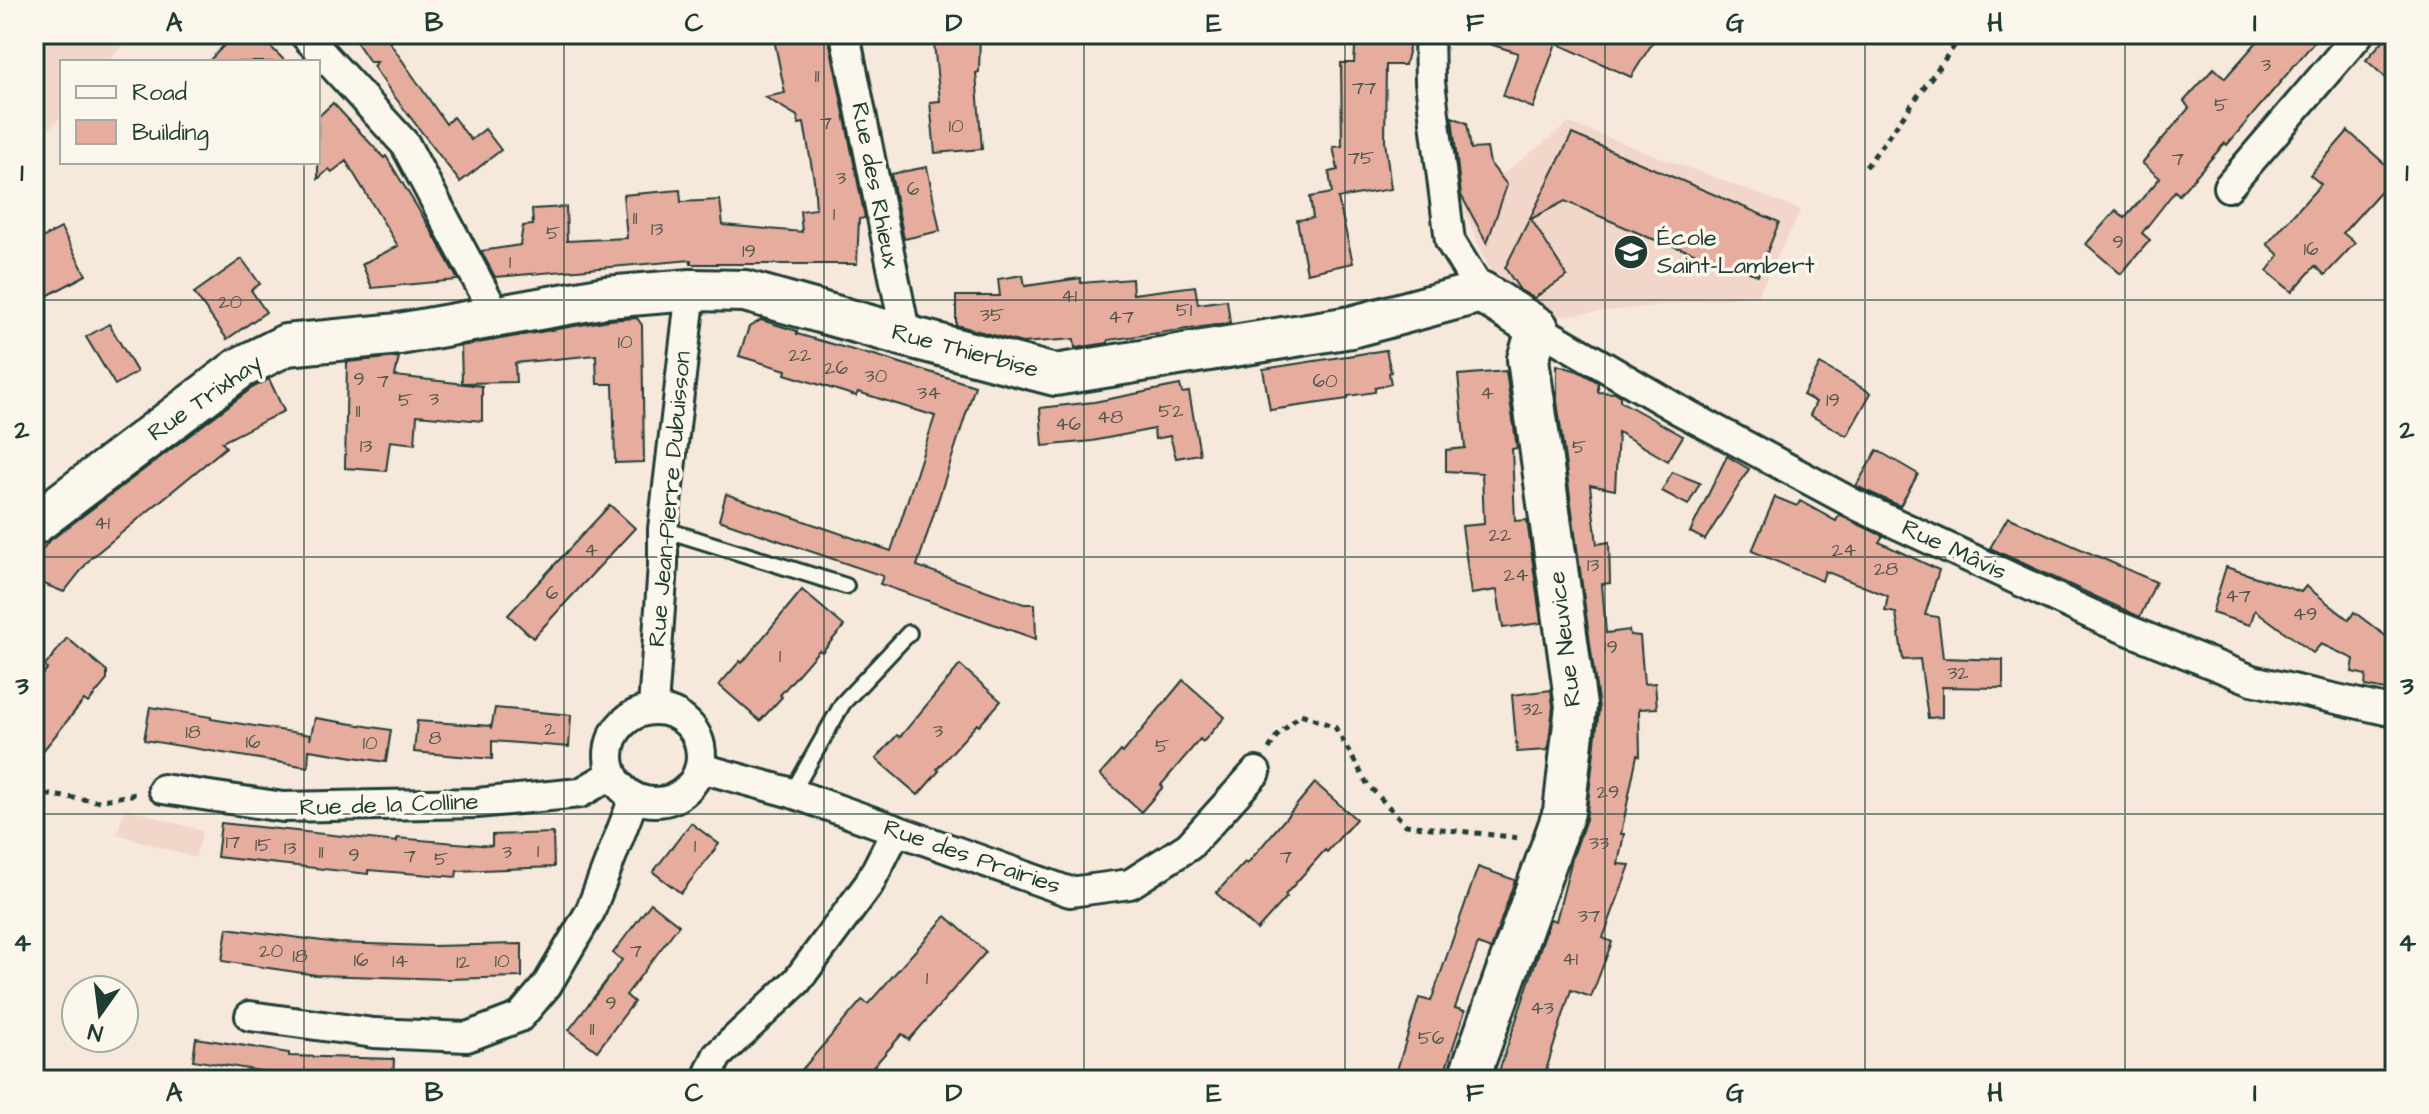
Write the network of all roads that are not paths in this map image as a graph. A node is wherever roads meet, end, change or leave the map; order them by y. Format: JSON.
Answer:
{"nodes":[{"id":1,"x":304,"y":34,"type":"edge"},
{"id":2,"x":845,"y":34,"type":"edge"},
{"id":3,"x":1429,"y":34,"type":"edge"},
{"id":4,"x":2359,"y":34,"type":"edge"},
{"id":5,"x":2228,"y":187,"type":"dead end"},
{"id":6,"x":691,"y":290,"type":"junction"},
{"id":7,"x":1481,"y":292,"type":"junction"},
{"id":8,"x":496,"y":315,"type":"junction"},
{"id":9,"x":1538,"y":328,"type":"junction"},
{"id":10,"x":906,"y":336,"type":"junction"},
{"id":11,"x":34,"y":524,"type":"edge"},
{"id":12,"x":663,"y":529,"type":"junction"},
{"id":13,"x":846,"y":586,"type":"dead end"},
{"id":14,"x":909,"y":633,"type":"dead end"},
{"id":15,"x":653,"y":708,"type":"junction"},
{"id":16,"x":2395,"y":712,"type":"edge"},
{"id":17,"x":701,"y":768,"type":"junction"},
{"id":18,"x":1256,"y":772,"type":"road end"},
{"id":19,"x":611,"y":775,"type":"junction"},
{"id":20,"x":163,"y":789,"type":"road end"},
{"id":21,"x":792,"y":793,"type":"junction"},
{"id":22,"x":634,"y":798,"type":"junction"},
{"id":23,"x":896,"y":831,"type":"junction"},
{"id":24,"x":250,"y":1016,"type":"dead end"},
{"id":25,"x":706,"y":1080,"type":"edge"},
{"id":26,"x":1468,"y":1080,"type":"edge"}],
"edges":[{"from":1,"to":8,"type":"street"},
{"from":2,"to":10,"type":"street","name":"Rue des Rhieux"},
{"from":3,"to":7,"type":"street"},
{"from":4,"to":5,"type":"street"},
{"from":6,"to":8,"type":"street","name":"Rue Thierbise"},
{"from":6,"to":10,"type":"street","name":"Rue Thierbise"},
{"from":6,"to":12,"type":"street","name":"Rue Jean-Pierre Dubuisson"},
{"from":7,"to":9,"type":"street"},
{"from":7,"to":10,"type":"street","name":"Rue Thierbise"},
{"from":8,"to":11,"type":"street","name":"Rue Trixhay"},
{"from":9,"to":16,"type":"street","name":"Rue Mâvis"},
{"from":9,"to":26,"type":"street","name":"Rue Neuvice"},
{"from":12,"to":13,"type":"lane"},
{"from":12,"to":15,"type":"street","name":"Rue Jean-Pierre Dubuisson"},
{"from":14,"to":21,"type":"lane"},
{"from":15,"to":17,"type":"street"},
{"from":15,"to":19,"type":"street"},
{"from":17,"to":21,"type":"street","name":"Rue des Prairies"},
{"from":17,"to":22,"type":"street"},
{"from":18,"to":23,"type":"street","name":"Rue des Prairies"},
{"from":19,"to":20,"type":"street","name":"Rue de la Colline"},
{"from":19,"to":22,"type":"street"},
{"from":21,"to":23,"type":"street","name":"Rue des Prairies"},
{"from":22,"to":24,"type":"street"},
{"from":23,"to":25,"type":"street"}]}
